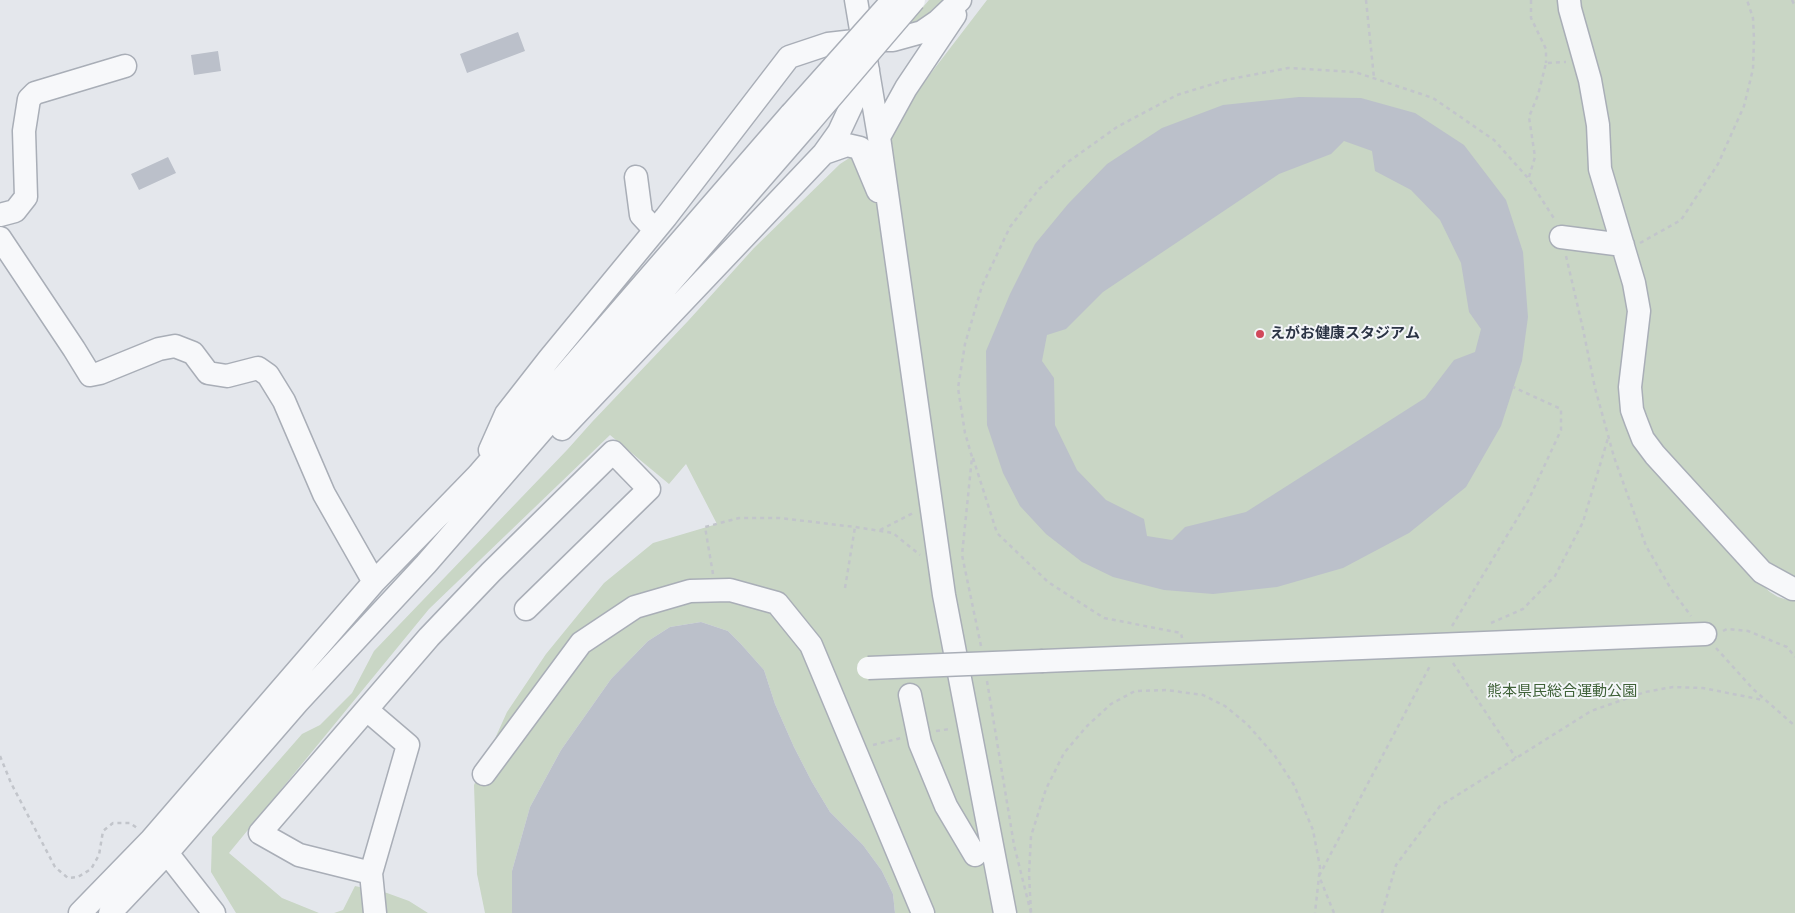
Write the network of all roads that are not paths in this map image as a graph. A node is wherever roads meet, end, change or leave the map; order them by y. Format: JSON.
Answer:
{"nodes":[{"id":1,"x":893,"y":0,"type":"edge"},
{"id":2,"x":914,"y":0,"type":"edge"},
{"id":3,"x":960,"y":0,"type":"edge"},
{"id":4,"x":965,"y":0,"type":"edge"},
{"id":5,"x":1569,"y":5,"type":"edge"},
{"id":6,"x":861,"y":15,"type":"edge"},
{"id":7,"x":125,"y":66,"type":"dead end"},
{"id":8,"x":868,"y":70,"type":"junction"},
{"id":9,"x":799,"y":119,"type":"junction"},
{"id":10,"x":879,"y":137,"type":"junction"},
{"id":11,"x":824,"y":152,"type":"junction"},
{"id":12,"x":636,"y":177,"type":"dead end"},
{"id":13,"x":0,"y":215,"type":"edge"},
{"id":14,"x":890,"y":218,"type":"junction"},
{"id":15,"x":655,"y":230,"type":"junction"},
{"id":16,"x":1561,"y":237,"type":"road end"},
{"id":17,"x":0,"y":238,"type":"edge"},
{"id":18,"x":1627,"y":246,"type":"junction"},
{"id":19,"x":486,"y":480,"type":"junction"},
{"id":20,"x":374,"y":582,"type":"junction"},
{"id":21,"x":1795,"y":589,"type":"edge"},
{"id":22,"x":526,"y":609,"type":"dead end"},
{"id":23,"x":1707,"y":637,"type":"road end"},
{"id":24,"x":868,"y":668,"type":"dead end"},
{"id":25,"x":910,"y":695,"type":"dead end"},
{"id":26,"x":367,"y":710,"type":"junction"},
{"id":27,"x":484,"y":774,"type":"dead end"},
{"id":28,"x":159,"y":847,"type":"junction"},
{"id":29,"x":975,"y":855,"type":"dead end"},
{"id":30,"x":371,"y":873,"type":"junction"},
{"id":31,"x":80,"y":913,"type":"edge"},
{"id":32,"x":110,"y":913,"type":"edge"},
{"id":33,"x":214,"y":913,"type":"edge"},
{"id":34,"x":375,"y":913,"type":"edge"},
{"id":35,"x":922,"y":913,"type":"edge"},
{"id":36,"x":1005,"y":913,"type":"edge"}],
"edges":[{"from":1,"to":9,"type":"street","bridge":true},
{"from":2,"to":9,"type":"street","bridge":true},
{"from":3,"to":6,"type":"street"},
{"from":4,"to":10,"type":"street"},
{"from":5,"to":18,"type":"street"},
{"from":6,"to":8,"type":"street"},
{"from":6,"to":15,"type":"street"},
{"from":7,"to":13,"type":"street"},
{"from":8,"to":10,"type":"street"},
{"from":8,"to":11,"type":"street"},
{"from":9,"to":19,"type":"street"},
{"from":10,"to":14,"type":"street"},
{"from":11,"to":14,"type":"street"},
{"from":11,"to":19,"type":"street"},
{"from":12,"to":15,"type":"street"},
{"from":14,"to":36,"type":"street"},
{"from":15,"to":19,"type":"street"},
{"from":16,"to":18,"type":"street"},
{"from":17,"to":20,"type":"street"},
{"from":18,"to":21,"type":"street"},
{"from":19,"to":20,"type":"street"},
{"from":19,"to":28,"type":"street"},
{"from":20,"to":28,"type":"street"},
{"from":22,"to":26,"type":"street"},
{"from":23,"to":24,"type":"street","bridge":true},
{"from":25,"to":29,"type":"street"},
{"from":26,"to":30,"type":"street"},
{"from":26,"to":30,"type":"street"},
{"from":27,"to":35,"type":"street"},
{"from":28,"to":31,"type":"street"},
{"from":28,"to":32,"type":"street"},
{"from":28,"to":33,"type":"street"},
{"from":30,"to":34,"type":"street"}]}
